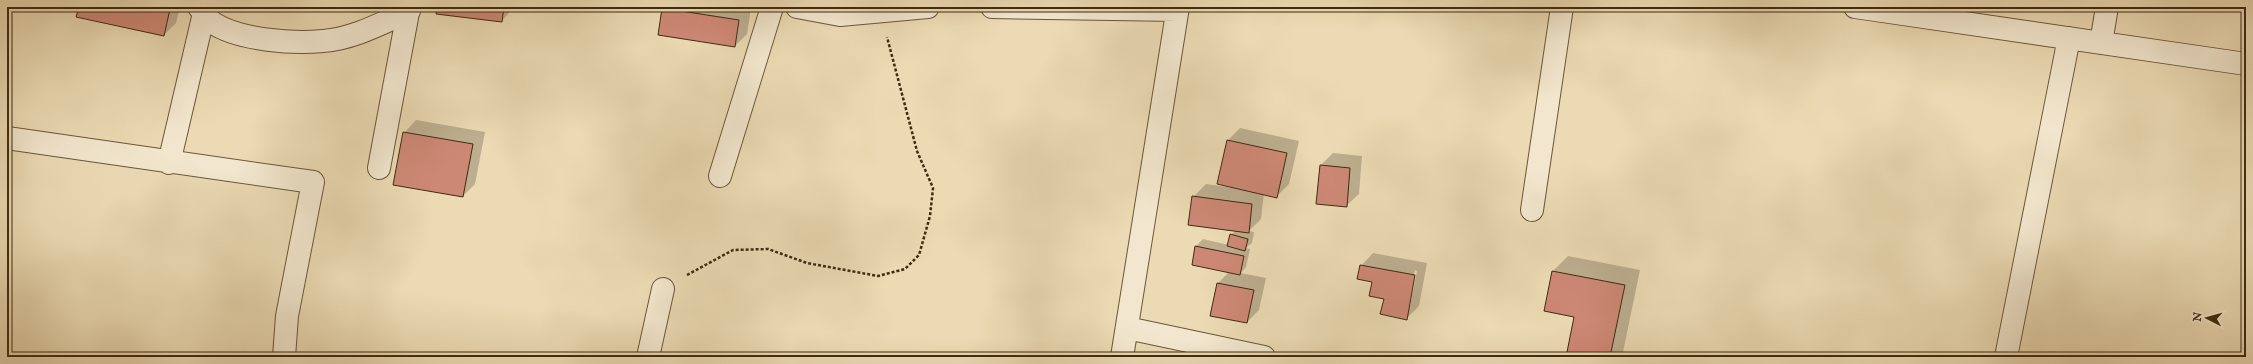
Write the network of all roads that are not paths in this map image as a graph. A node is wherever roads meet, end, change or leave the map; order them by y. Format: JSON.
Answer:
{"nodes":[{"id":1,"x":772,"y":7,"type":"edge"},
{"id":2,"x":798,"y":7,"type":"edge"},
{"id":3,"x":928,"y":7,"type":"edge"},
{"id":4,"x":992,"y":7,"type":"edge"},
{"id":5,"x":1008,"y":7,"type":"edge"},
{"id":6,"x":1562,"y":7,"type":"edge"},
{"id":7,"x":1855,"y":7,"type":"edge"},
{"id":8,"x":2107,"y":7,"type":"edge"},
{"id":9,"x":409,"y":9,"type":"edge"},
{"id":10,"x":1177,"y":9,"type":"edge"},
{"id":11,"x":201,"y":10,"type":"edge"},
{"id":12,"x":1929,"y":12,"type":"edge"},
{"id":13,"x":2069,"y":38,"type":"junction"},
{"id":14,"x":2101,"y":43,"type":"junction"},
{"id":15,"x":2246,"y":64,"type":"edge"},
{"id":16,"x":7,"y":138,"type":"edge"},
{"id":17,"x":169,"y":163,"type":"junction"},
{"id":18,"x":379,"y":168,"type":"dead end"},
{"id":19,"x":720,"y":176,"type":"dead end"},
{"id":20,"x":1532,"y":210,"type":"dead end"},
{"id":21,"x":663,"y":289,"type":"road end"},
{"id":22,"x":1127,"y":328,"type":"junction"},
{"id":23,"x":284,"y":357,"type":"edge"},
{"id":24,"x":648,"y":357,"type":"edge"},
{"id":25,"x":1122,"y":357,"type":"edge"},
{"id":26,"x":1264,"y":357,"type":"edge"},
{"id":27,"x":2006,"y":357,"type":"edge"}],
"edges":[{"from":1,"to":19,"type":"street"},
{"from":2,"to":3,"type":"street"},
{"from":4,"to":5,"type":"street"},
{"from":5,"to":10,"type":"street"},
{"from":6,"to":20,"type":"street"},
{"from":7,"to":12,"type":"street"},
{"from":8,"to":14,"type":"street"},
{"from":9,"to":11,"type":"street"},
{"from":9,"to":18,"type":"street"},
{"from":10,"to":22,"type":"street"},
{"from":11,"to":17,"type":"street"},
{"from":12,"to":13,"type":"street"},
{"from":13,"to":14,"type":"street"},
{"from":13,"to":27,"type":"street"},
{"from":14,"to":15,"type":"street"},
{"from":16,"to":17,"type":"street"},
{"from":17,"to":23,"type":"street"},
{"from":21,"to":24,"type":"street"},
{"from":22,"to":25,"type":"street"},
{"from":22,"to":26,"type":"street"}]}
